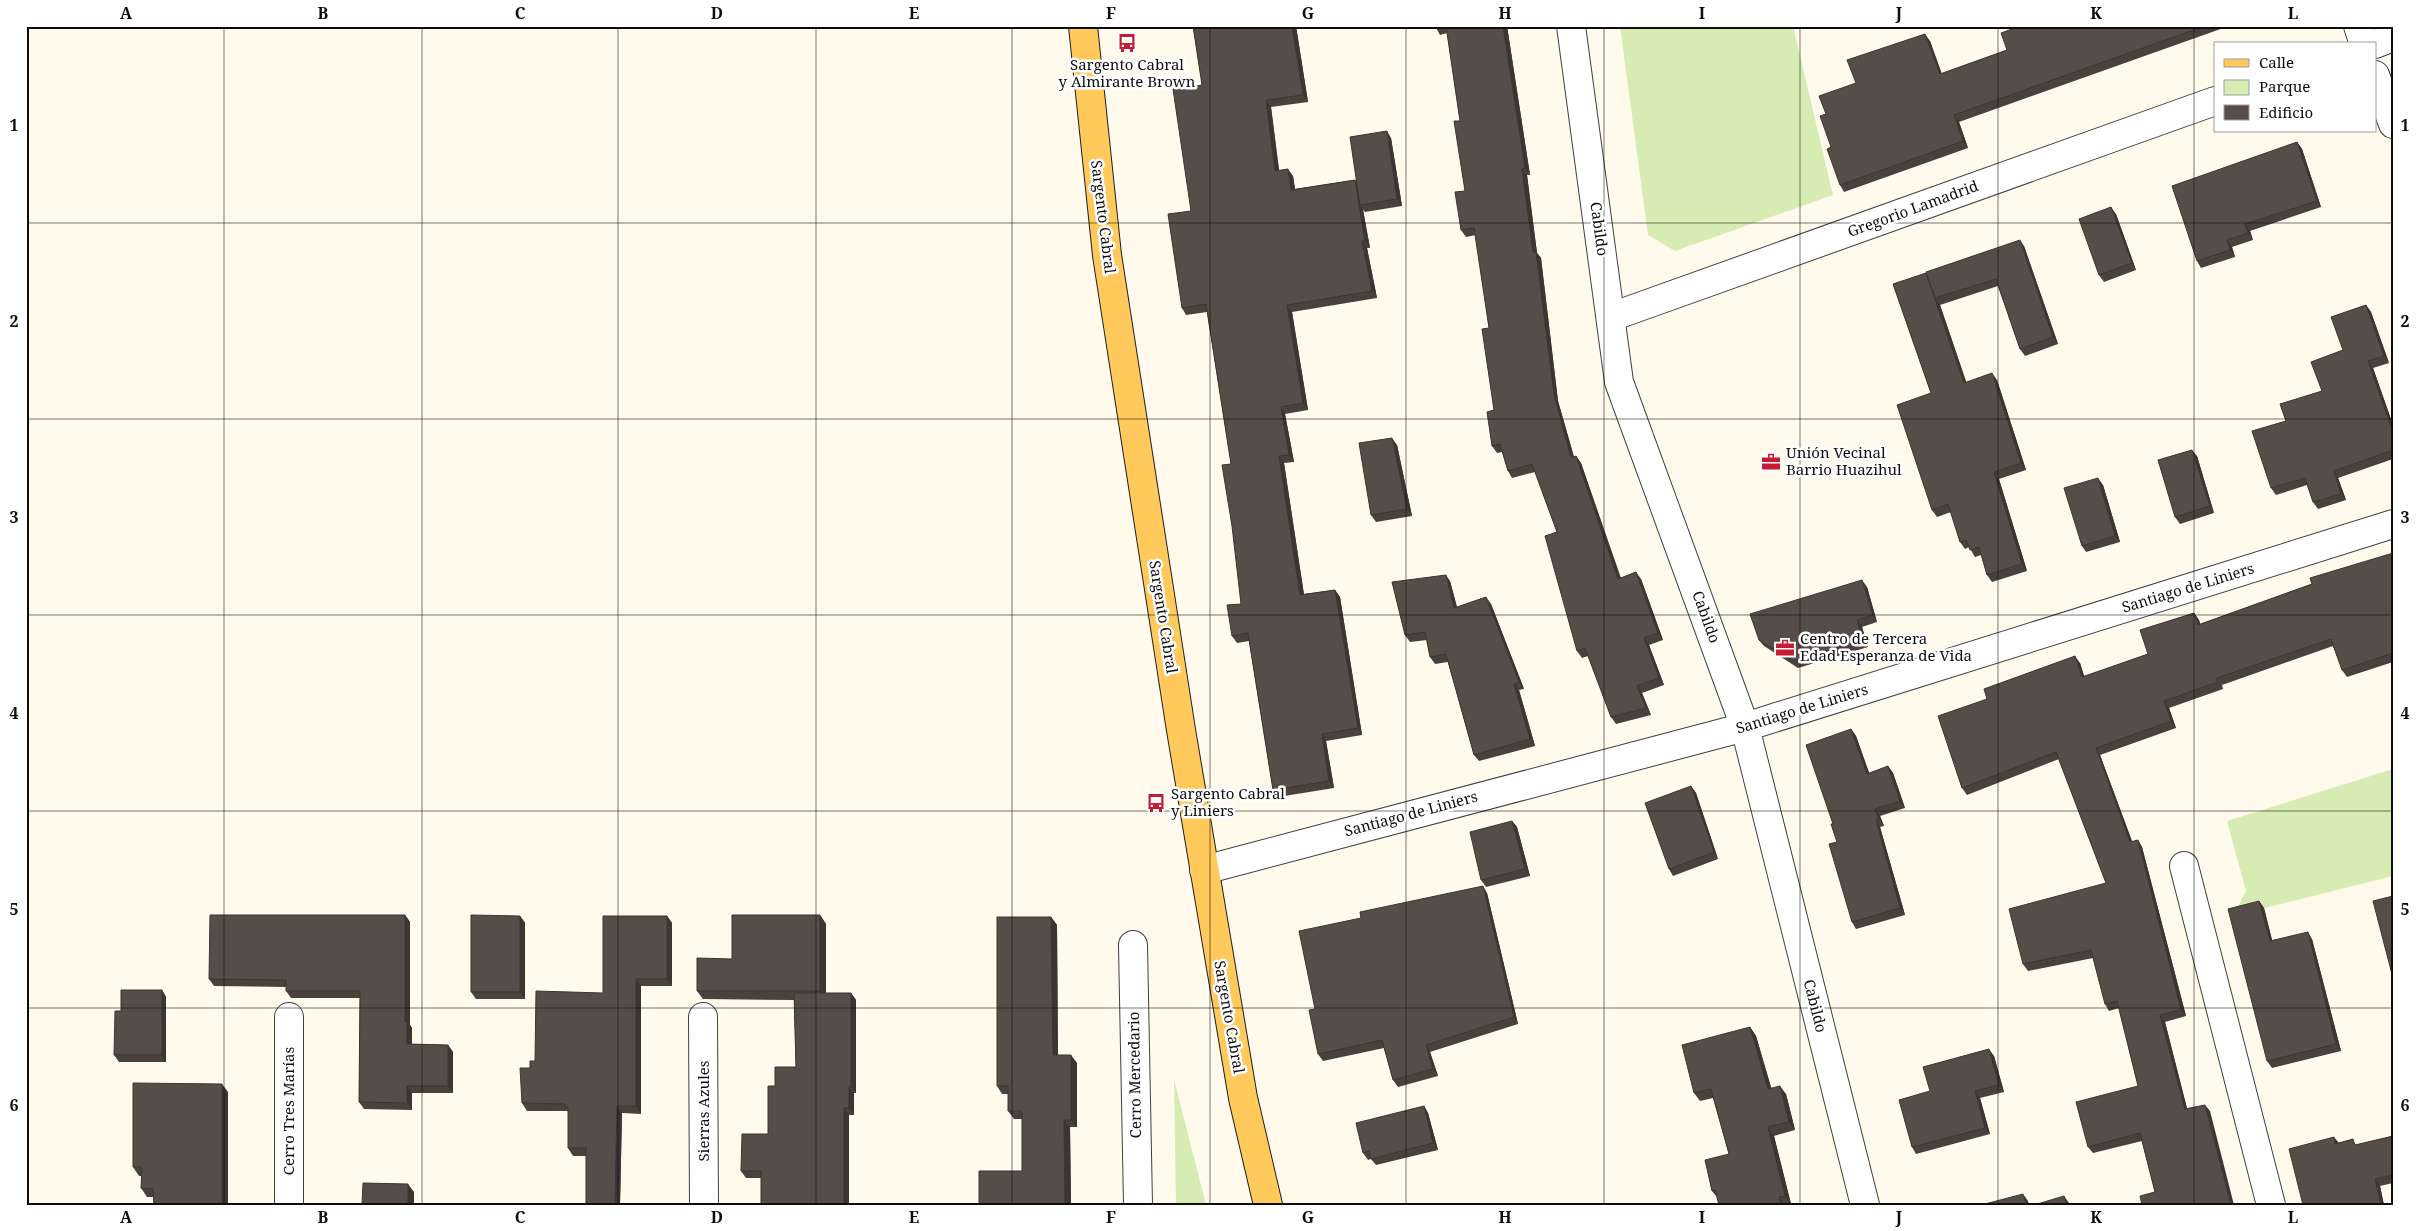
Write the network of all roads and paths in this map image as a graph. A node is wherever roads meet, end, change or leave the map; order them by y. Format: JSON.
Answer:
{"nodes":[{"id":1,"x":1082,"y":26,"type":"edge"},
{"id":2,"x":1571,"y":26,"type":"edge"},
{"id":3,"x":2358,"y":26,"type":"edge"},
{"id":4,"x":2393,"y":37,"type":"edge"},
{"id":5,"x":2363,"y":42,"type":"edge"},
{"id":6,"x":2376,"y":44,"type":"edge"},
{"id":7,"x":2376,"y":78,"type":"edge"},
{"id":8,"x":2214,"y":101,"type":"edge"},
{"id":9,"x":2393,"y":124,"type":"edge"},
{"id":10,"x":1611,"y":316,"type":"junction"},
{"id":11,"x":2393,"y":524,"type":"edge"},
{"id":12,"x":1745,"y":727,"type":"junction"},
{"id":13,"x":2184,"y":866,"type":"dead end"},
{"id":14,"x":1204,"y":870,"type":"junction"},
{"id":15,"x":1132,"y":945,"type":"dead end"},
{"id":16,"x":289,"y":1017,"type":"dead end"},
{"id":17,"x":704,"y":1017,"type":"dead end"},
{"id":18,"x":289,"y":1205,"type":"edge"},
{"id":19,"x":704,"y":1205,"type":"edge"},
{"id":20,"x":1138,"y":1205,"type":"edge"},
{"id":21,"x":1268,"y":1205,"type":"edge"},
{"id":22,"x":1865,"y":1205,"type":"edge"},
{"id":23,"x":2271,"y":1205,"type":"edge"}],
"edges":[{"from":1,"to":14,"type":"main road","name":"Sargento Cabral"},
{"from":2,"to":10,"type":"street","name":"Cabildo"},
{"from":3,"to":5,"type":"street"},
{"from":4,"to":6,"type":"street"},
{"from":7,"to":9,"type":"street"},
{"from":8,"to":10,"type":"street","name":"Gregorio Lamadrid"},
{"from":10,"to":12,"type":"street","name":"Cabildo"},
{"from":11,"to":12,"type":"street","name":"Santiago de Liniers"},
{"from":12,"to":14,"type":"street","name":"Santiago de Liniers"},
{"from":12,"to":22,"type":"street","name":"Cabildo"},
{"from":13,"to":23,"type":"street"},
{"from":14,"to":21,"type":"main road","name":"Sargento Cabral"},
{"from":15,"to":20,"type":"street","name":"Cerro Mercedario"},
{"from":16,"to":18,"type":"street","name":"Cerro Tres Marías"},
{"from":17,"to":19,"type":"street","name":"Sierras Azules"}]}
